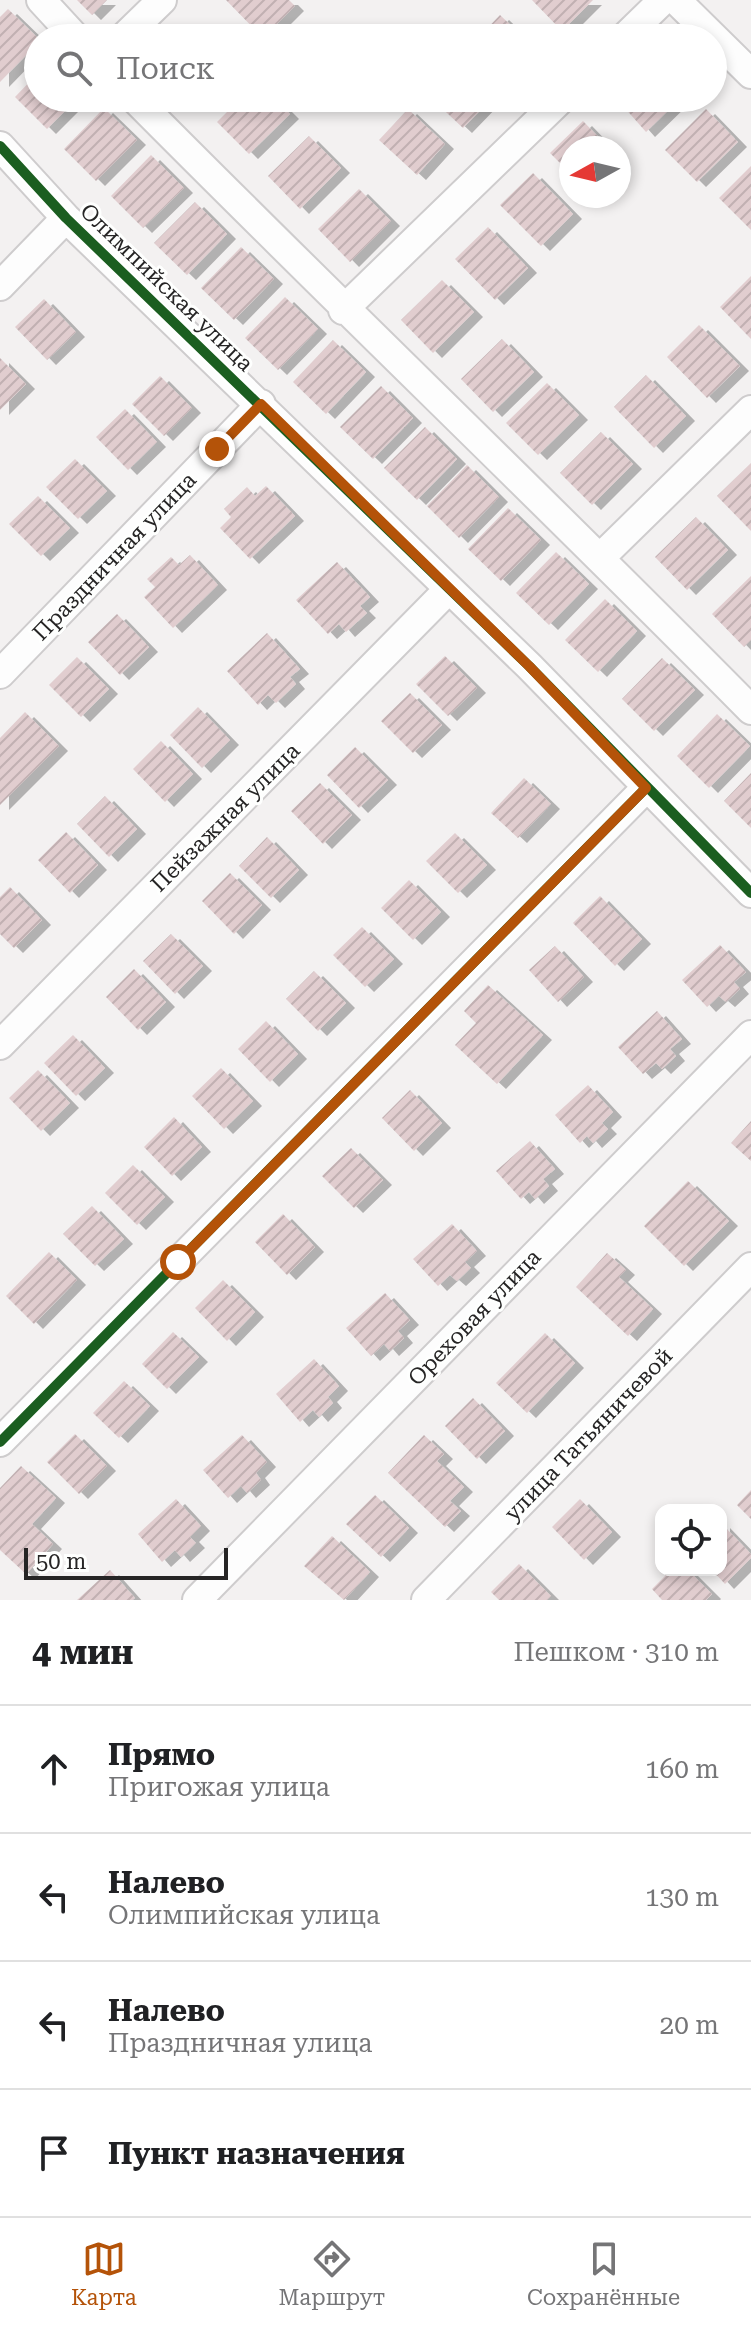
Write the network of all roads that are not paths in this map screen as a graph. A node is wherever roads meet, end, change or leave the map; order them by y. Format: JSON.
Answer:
{"nodes":[{"id":1,"x":41,"y":0,"type":"edge"},
{"id":2,"x":162,"y":0,"type":"edge"},
{"id":3,"x":663,"y":0,"type":"edge"},
{"id":4,"x":676,"y":0,"type":"edge"},
{"id":5,"x":63,"y":24,"type":"edge"},
{"id":6,"x":137,"y":24,"type":"edge"},
{"id":7,"x":638,"y":24,"type":"edge"},
{"id":8,"x":700,"y":24,"type":"edge"},
{"id":9,"x":727,"y":50,"type":"edge"},
{"id":10,"x":751,"y":74,"type":"edge"},
{"id":11,"x":148,"y":112,"type":"edge"},
{"id":12,"x":548,"y":112,"type":"edge"},
{"id":13,"x":0,"y":146,"type":"edge"},
{"id":14,"x":66,"y":218,"type":"junction"},
{"id":15,"x":0,"y":286,"type":"edge"},
{"id":16,"x":343,"y":310,"type":"junction"},
{"id":17,"x":261,"y":404,"type":"junction"},
{"id":18,"x":751,"y":410,"type":"edge"},
{"id":19,"x":601,"y":557,"type":"junction"},
{"id":20,"x":449,"y":589,"type":"junction"},
{"id":21,"x":0,"y":674,"type":"edge"},
{"id":22,"x":751,"y":710,"type":"edge"},
{"id":23,"x":646,"y":788,"type":"junction"},
{"id":24,"x":751,"y":893,"type":"edge"},
{"id":25,"x":751,"y":1035,"type":"edge"},
{"id":26,"x":0,"y":1045,"type":"edge"},
{"id":27,"x":751,"y":1267,"type":"edge"},
{"id":28,"x":0,"y":1442,"type":"edge"},
{"id":29,"x":197,"y":1600,"type":"edge"},
{"id":30,"x":426,"y":1600,"type":"edge"}],
"edges":[{"from":1,"to":5,"type":"street"},
{"from":2,"to":6,"type":"street"},
{"from":3,"to":7,"type":"street"},
{"from":4,"to":8,"type":"street"},
{"from":9,"to":10,"type":"street"},
{"from":11,"to":16,"type":"street"},
{"from":12,"to":16,"type":"street"},
{"from":13,"to":14,"type":"street","name":"Олимпийская улица"},
{"from":14,"to":15,"type":"street"},
{"from":14,"to":17,"type":"street","name":"Олимпийская улица"},
{"from":16,"to":19,"type":"street"},
{"from":17,"to":20,"type":"street","name":"Олимпийская улица"},
{"from":17,"to":21,"type":"street","name":"Праздничная улица"},
{"from":18,"to":19,"type":"street"},
{"from":19,"to":22,"type":"street"},
{"from":20,"to":23,"type":"street","name":"Олимпийская улица"},
{"from":20,"to":26,"type":"street","name":"Пейзажная улица"},
{"from":23,"to":24,"type":"street","name":"Олимпийская улица"},
{"from":23,"to":28,"type":"street"},
{"from":25,"to":29,"type":"street","name":"Ореховая улица"},
{"from":27,"to":30,"type":"street","name":"улица Татьяничевой"}]}
